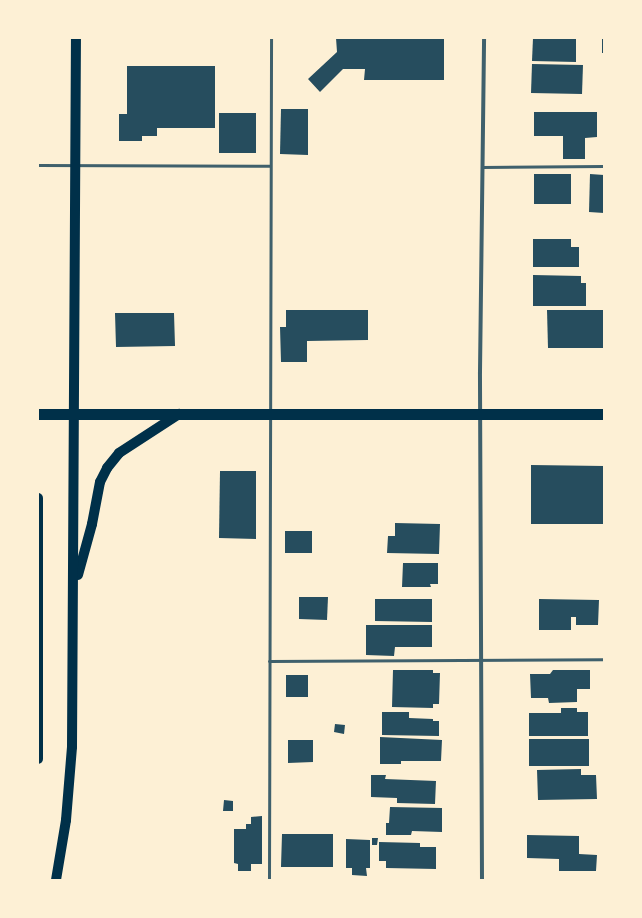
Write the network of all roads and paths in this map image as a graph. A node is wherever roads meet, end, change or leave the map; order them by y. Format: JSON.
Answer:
{"nodes":[{"id":1,"x":76,"y":38,"type":"edge"},
{"id":2,"x":271,"y":38,"type":"edge"},
{"id":3,"x":484,"y":38,"type":"edge"},
{"id":4,"x":38,"y":165,"type":"edge"},
{"id":5,"x":76,"y":165,"type":"junction"},
{"id":6,"x":270,"y":166,"type":"junction"},
{"id":7,"x":604,"y":166,"type":"edge"},
{"id":8,"x":482,"y":167,"type":"junction"},
{"id":9,"x":38,"y":414,"type":"edge"},
{"id":10,"x":75,"y":414,"type":"junction"},
{"id":11,"x":179,"y":414,"type":"junction"},
{"id":12,"x":268,"y":414,"type":"junction"},
{"id":13,"x":480,"y":414,"type":"junction"},
{"id":14,"x":604,"y":414,"type":"edge"},
{"id":15,"x":38,"y":498,"type":"edge"},
{"id":16,"x":74,"y":589,"type":"junction"},
{"id":17,"x":604,"y":659,"type":"edge"},
{"id":18,"x":480,"y":660,"type":"junction"},
{"id":19,"x":269,"y":661,"type":"junction"},
{"id":20,"x":38,"y":760,"type":"edge"},
{"id":21,"x":56,"y":880,"type":"edge"},
{"id":22,"x":269,"y":880,"type":"edge"},
{"id":23,"x":482,"y":880,"type":"edge"}],
"edges":[{"from":1,"to":5,"type":"main road"},
{"from":2,"to":6,"type":"lane"},
{"from":3,"to":8,"type":"street"},
{"from":4,"to":5,"type":"lane"},
{"from":5,"to":6,"type":"lane"},
{"from":5,"to":10,"type":"main road"},
{"from":6,"to":12,"type":"lane"},
{"from":7,"to":8,"type":"lane"},
{"from":8,"to":13,"type":"street"},
{"from":9,"to":10,"type":"highway"},
{"from":10,"to":11,"type":"highway"},
{"from":10,"to":16,"type":"main road"},
{"from":11,"to":12,"type":"highway"},
{"from":11,"to":16,"type":"main road"},
{"from":12,"to":13,"type":"highway"},
{"from":12,"to":19,"type":"lane"},
{"from":13,"to":14,"type":"highway"},
{"from":13,"to":18,"type":"street"},
{"from":15,"to":20,"type":"main road"},
{"from":16,"to":21,"type":"main road"},
{"from":17,"to":18,"type":"lane"},
{"from":18,"to":19,"type":"lane"},
{"from":18,"to":23,"type":"street"},
{"from":19,"to":22,"type":"lane"}]}
